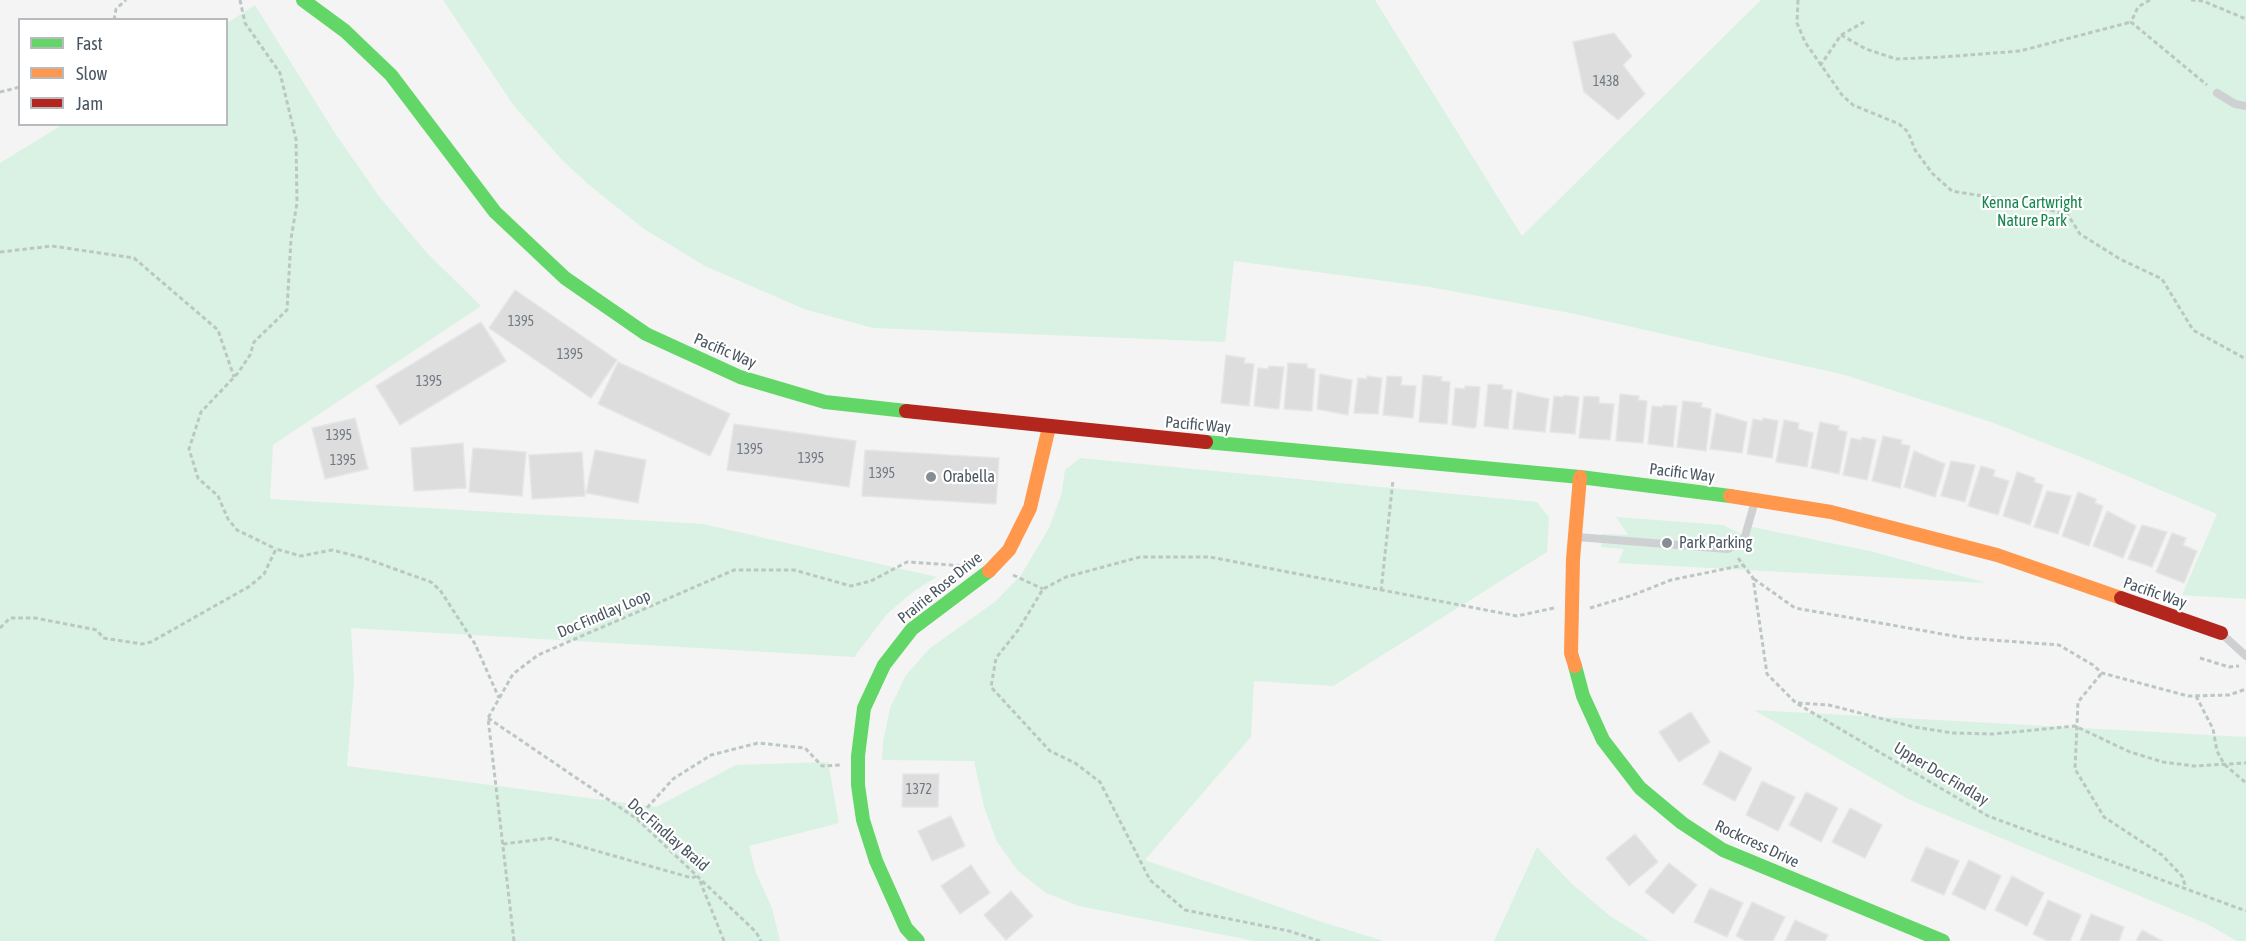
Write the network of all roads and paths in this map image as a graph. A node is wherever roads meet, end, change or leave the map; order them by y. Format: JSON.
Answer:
{"nodes":[{"id":1,"x":126,"y":0,"type":"edge"},
{"id":2,"x":240,"y":0,"type":"edge"},
{"id":3,"x":303,"y":0,"type":"edge"},
{"id":4,"x":1798,"y":0,"type":"edge"},
{"id":5,"x":2150,"y":0,"type":"edge"},
{"id":6,"x":2191,"y":0,"type":"edge"},
{"id":7,"x":114,"y":18,"type":"edge"},
{"id":8,"x":2246,"y":18,"type":"edge"},
{"id":9,"x":1864,"y":22,"type":"dead end"},
{"id":10,"x":2131,"y":22,"type":"junction"},
{"id":11,"x":1841,"y":35,"type":"junction"},
{"id":12,"x":1820,"y":66,"type":"junction"},
{"id":13,"x":18,"y":88,"type":"edge"},
{"id":14,"x":0,"y":92,"type":"edge"},
{"id":15,"x":2217,"y":93,"type":"joint"},
{"id":16,"x":2246,"y":106,"type":"edge"},
{"id":17,"x":0,"y":252,"type":"edge"},
{"id":18,"x":2246,"y":359,"type":"edge"},
{"id":19,"x":234,"y":377,"type":"junction"},
{"id":20,"x":1049,"y":427,"type":"junction"},
{"id":21,"x":1395,"y":460,"type":"junction"},
{"id":22,"x":1580,"y":477,"type":"junction"},
{"id":23,"x":1755,"y":499,"type":"junction"},
{"id":24,"x":1575,"y":537,"type":"junction"},
{"id":25,"x":276,"y":549,"type":"junction"},
{"id":26,"x":1728,"y":549,"type":"junction"},
{"id":27,"x":1744,"y":565,"type":"junction"},
{"id":28,"x":974,"y":567,"type":"dead end"},
{"id":29,"x":1013,"y":575,"type":"dead end"},
{"id":30,"x":1753,"y":578,"type":"junction"},
{"id":31,"x":1043,"y":589,"type":"junction"},
{"id":32,"x":1381,"y":591,"type":"junction"},
{"id":33,"x":1572,"y":604,"type":"junction"},
{"id":34,"x":0,"y":628,"type":"edge"},
{"id":35,"x":2221,"y":633,"type":"joint"},
{"id":36,"x":2246,"y":656,"type":"edge"},
{"id":37,"x":2200,"y":657,"type":"dead end"},
{"id":38,"x":2246,"y":664,"type":"edge"},
{"id":39,"x":2102,"y":673,"type":"junction"},
{"id":40,"x":2246,"y":689,"type":"edge"},
{"id":41,"x":2196,"y":696,"type":"junction"},
{"id":42,"x":499,"y":698,"type":"junction"},
{"id":43,"x":1796,"y":703,"type":"junction"},
{"id":44,"x":488,"y":718,"type":"junction"},
{"id":45,"x":2075,"y":726,"type":"junction"},
{"id":46,"x":2246,"y":763,"type":"edge"},
{"id":47,"x":2224,"y":764,"type":"junction"},
{"id":48,"x":842,"y":765,"type":"dead end"},
{"id":49,"x":2246,"y":783,"type":"edge"},
{"id":50,"x":637,"y":819,"type":"junction"},
{"id":51,"x":503,"y":844,"type":"junction"},
{"id":52,"x":698,"y":877,"type":"junction"},
{"id":53,"x":2186,"y":888,"type":"junction"},
{"id":54,"x":2246,"y":911,"type":"edge"},
{"id":55,"x":514,"y":941,"type":"edge"},
{"id":56,"x":724,"y":941,"type":"edge"},
{"id":57,"x":761,"y":941,"type":"edge"},
{"id":58,"x":918,"y":941,"type":"edge"},
{"id":59,"x":1320,"y":941,"type":"edge"},
{"id":60,"x":1943,"y":941,"type":"edge"}],
"edges":[{"from":1,"to":7,"type":"path"},
{"from":2,"to":19,"type":"path"},
{"from":3,"to":20,"type":"street","name":"Pacific Way"},
{"from":4,"to":12,"type":"path"},
{"from":5,"to":10,"type":"path"},
{"from":6,"to":8,"type":"path"},
{"from":9,"to":11,"type":"path"},
{"from":10,"to":11,"type":"path"},
{"from":10,"to":15,"type":"path"},
{"from":11,"to":12,"type":"path"},
{"from":12,"to":18,"type":"path"},
{"from":13,"to":14,"type":"path"},
{"from":15,"to":16,"type":"lane"},
{"from":17,"to":19,"type":"path"},
{"from":19,"to":25,"type":"path"},
{"from":20,"to":21,"type":"street","name":"Pacific Way"},
{"from":20,"to":58,"type":"street","name":"Prairie Rose Drive"},
{"from":21,"to":22,"type":"street","name":"Pacific Way"},
{"from":21,"to":32,"type":"path"},
{"from":22,"to":23,"type":"street","name":"Pacific Way"},
{"from":22,"to":24,"type":"street","name":"Rockcress Drive"},
{"from":23,"to":26,"type":"lane"},
{"from":23,"to":35,"type":"street","name":"Pacific Way"},
{"from":24,"to":26,"type":"lane"},
{"from":24,"to":33,"type":"street","name":"Rockcress Drive"},
{"from":25,"to":34,"type":"path"},
{"from":25,"to":42,"type":"path"},
{"from":26,"to":27,"type":"path","name":"Upper Doc Findlay"},
{"from":27,"to":30,"type":"path","name":"Upper Doc Findlay"},
{"from":27,"to":33,"type":"path"},
{"from":28,"to":42,"type":"path","name":"Doc Findlay Loop"},
{"from":29,"to":31,"type":"path"},
{"from":30,"to":39,"type":"path"},
{"from":30,"to":43,"type":"path","name":"Upper Doc Findlay"},
{"from":31,"to":32,"type":"path"},
{"from":31,"to":59,"type":"path"},
{"from":32,"to":33,"type":"path"},
{"from":33,"to":60,"type":"street","name":"Rockcress Drive"},
{"from":35,"to":36,"type":"lane"},
{"from":37,"to":38,"type":"path"},
{"from":39,"to":41,"type":"path"},
{"from":39,"to":45,"type":"path"},
{"from":40,"to":41,"type":"path"},
{"from":41,"to":47,"type":"path"},
{"from":42,"to":44,"type":"path","name":"Doc Findlay Loop"},
{"from":43,"to":45,"type":"path"},
{"from":43,"to":53,"type":"path","name":"Upper Doc Findlay"},
{"from":44,"to":50,"type":"path","name":"Doc Findlay Braid"},
{"from":44,"to":51,"type":"path"},
{"from":45,"to":47,"type":"path"},
{"from":45,"to":53,"type":"path"},
{"from":46,"to":47,"type":"path"},
{"from":47,"to":49,"type":"path"},
{"from":48,"to":50,"type":"path"},
{"from":50,"to":52,"type":"path","name":"Doc Findlay Braid"},
{"from":51,"to":52,"type":"path"},
{"from":51,"to":55,"type":"path"},
{"from":52,"to":56,"type":"path"},
{"from":52,"to":57,"type":"path","name":"Doc Findlay Braid"},
{"from":53,"to":54,"type":"path","name":"Upper Doc Findlay"}]}
